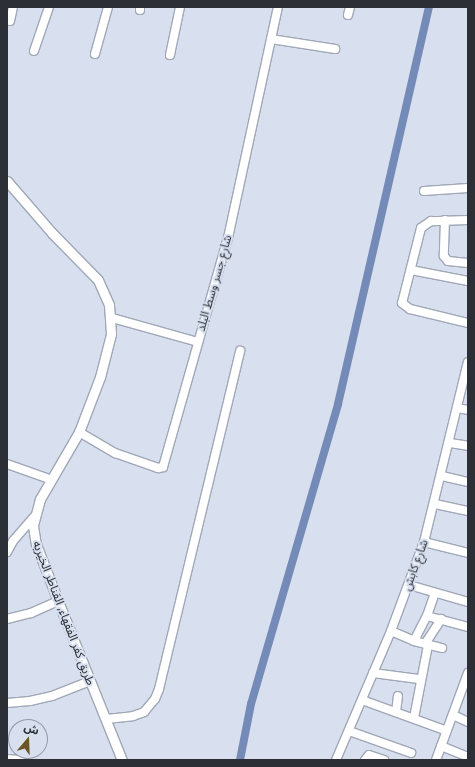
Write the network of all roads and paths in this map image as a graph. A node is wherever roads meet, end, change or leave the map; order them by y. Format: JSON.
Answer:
{"nodes":[{"id":1,"x":13,"y":7,"type":"edge"},
{"id":2,"x":49,"y":7,"type":"edge"},
{"id":3,"x":108,"y":7,"type":"edge"},
{"id":4,"x":180,"y":7,"type":"edge"},
{"id":5,"x":278,"y":7,"type":"edge"},
{"id":6,"x":10,"y":21,"type":"dead end"},
{"id":7,"x":271,"y":39,"type":"junction"},
{"id":8,"x":335,"y":49,"type":"dead end"},
{"id":9,"x":34,"y":51,"type":"dead end"},
{"id":10,"x":95,"y":54,"type":"dead end"},
{"id":11,"x":170,"y":55,"type":"dead end"},
{"id":12,"x":7,"y":181,"type":"edge"},
{"id":13,"x":468,"y":188,"type":"edge"},
{"id":14,"x":424,"y":191,"type":"dead end"},
{"id":15,"x":444,"y":220,"type":"junction"},
{"id":16,"x":468,"y":220,"type":"edge"},
{"id":17,"x":468,"y":264,"type":"edge"},
{"id":18,"x":411,"y":270,"type":"junction"},
{"id":19,"x":468,"y":281,"type":"edge"},
{"id":20,"x":112,"y":318,"type":"junction"},
{"id":21,"x":468,"y":323,"type":"edge"},
{"id":22,"x":198,"y":342,"type":"junction"},
{"id":23,"x":240,"y":351,"type":"dead end"},
{"id":24,"x":468,"y":362,"type":"edge"},
{"id":25,"x":466,"y":377,"type":"edge"},
{"id":26,"x":457,"y":408,"type":"junction"},
{"id":27,"x":468,"y":410,"type":"edge"},
{"id":28,"x":78,"y":432,"type":"junction"},
{"id":29,"x":450,"y":443,"type":"junction"},
{"id":30,"x":468,"y":446,"type":"edge"},
{"id":31,"x":7,"y":464,"type":"edge"},
{"id":32,"x":442,"y":476,"type":"junction"},
{"id":33,"x":52,"y":480,"type":"junction"},
{"id":34,"x":468,"y":482,"type":"edge"},
{"id":35,"x":435,"y":504,"type":"junction"},
{"id":36,"x":468,"y":511,"type":"edge"},
{"id":37,"x":34,"y":517,"type":"junction"},
{"id":38,"x":10,"y":540,"type":"edge"},
{"id":39,"x":424,"y":542,"type":"junction"},
{"id":40,"x":7,"y":552,"type":"edge"},
{"id":41,"x":468,"y":553,"type":"edge"},
{"id":42,"x":409,"y":585,"type":"junction"},
{"id":43,"x":435,"y":594,"type":"junction"},
{"id":44,"x":58,"y":601,"type":"junction"},
{"id":45,"x":468,"y":602,"type":"edge"},
{"id":46,"x":427,"y":616,"type":"junction"},
{"id":47,"x":7,"y":618,"type":"edge"},
{"id":48,"x":440,"y":619,"type":"junction"},
{"id":49,"x":468,"y":627,"type":"edge"},
{"id":50,"x":391,"y":631,"type":"junction"},
{"id":51,"x":414,"y":641,"type":"junction"},
{"id":52,"x":426,"y":645,"type":"junction"},
{"id":53,"x":442,"y":648,"type":"dead end"},
{"id":54,"x":373,"y":673,"type":"junction"},
{"id":55,"x":467,"y":678,"type":"edge"},
{"id":56,"x":419,"y":679,"type":"junction"},
{"id":57,"x":90,"y":681,"type":"junction"},
{"id":58,"x":398,"y":696,"type":"dead end"},
{"id":59,"x":362,"y":700,"type":"junction"},
{"id":60,"x":7,"y":703,"type":"edge"},
{"id":61,"x":396,"y":712,"type":"junction"},
{"id":62,"x":453,"y":715,"type":"junction"},
{"id":63,"x":414,"y":718,"type":"junction"},
{"id":64,"x":106,"y":719,"type":"junction"},
{"id":65,"x":468,"y":722,"type":"edge"},
{"id":66,"x":348,"y":731,"type":"junction"},
{"id":67,"x":447,"y":731,"type":"junction"},
{"id":68,"x":442,"y":746,"type":"junction"},
{"id":69,"x":410,"y":753,"type":"dead end"},
{"id":70,"x":468,"y":757,"type":"edge"},
{"id":71,"x":7,"y":759,"type":"edge"},
{"id":72,"x":20,"y":760,"type":"edge"},
{"id":73,"x":122,"y":760,"type":"edge"},
{"id":74,"x":336,"y":760,"type":"edge"},
{"id":75,"x":365,"y":760,"type":"edge"},
{"id":76,"x":384,"y":760,"type":"edge"},
{"id":77,"x":436,"y":760,"type":"edge"}],
"edges":[{"from":1,"to":6,"type":"street"},
{"from":2,"to":9,"type":"street"},
{"from":3,"to":10,"type":"street"},
{"from":4,"to":11,"type":"street"},
{"from":5,"to":7,"type":"street","name":"شارع جسر وسط البلد"},
{"from":7,"to":8,"type":"street"},
{"from":7,"to":22,"type":"street","name":"شارع جسر وسط البلد"},
{"from":12,"to":20,"type":"street","name":"طريق كفر الفقهاء, القناطر الخيريه"},
{"from":13,"to":14,"type":"street"},
{"from":15,"to":16,"type":"street"},
{"from":15,"to":17,"type":"street"},
{"from":15,"to":18,"type":"street"},
{"from":18,"to":19,"type":"street"},
{"from":18,"to":21,"type":"street"},
{"from":20,"to":22,"type":"street"},
{"from":20,"to":28,"type":"street","name":"طريق كفر الفقهاء, القناطر الخيريه"},
{"from":22,"to":28,"type":"street","name":"شارع جسر وسط البلد"},
{"from":23,"to":64,"type":"street"},
{"from":24,"to":25,"type":"street","name":"شارع كابش"},
{"from":25,"to":26,"type":"street","name":"شارع كابش"},
{"from":26,"to":27,"type":"street"},
{"from":26,"to":29,"type":"street","name":"شارع كابش"},
{"from":28,"to":33,"type":"street","name":"طريق كفر الفقهاء, القناطر الخيريه"},
{"from":29,"to":30,"type":"street"},
{"from":29,"to":32,"type":"street","name":"شارع كابش"},
{"from":31,"to":33,"type":"street"},
{"from":32,"to":34,"type":"street"},
{"from":32,"to":35,"type":"street","name":"شارع كابش"},
{"from":33,"to":37,"type":"street","name":"طريق كفر الفقهاء, القناطر الخيريه"},
{"from":35,"to":36,"type":"street"},
{"from":35,"to":39,"type":"street","name":"شارع كابش"},
{"from":37,"to":38,"type":"street"},
{"from":37,"to":44,"type":"street","name":"طريق كفر الفقهاء, القناطر الخيريه"},
{"from":38,"to":40,"type":"street"},
{"from":39,"to":41,"type":"street"},
{"from":39,"to":42,"type":"street","name":"شارع كابش"},
{"from":42,"to":43,"type":"street"},
{"from":42,"to":50,"type":"street","name":"شارع كابش"},
{"from":43,"to":45,"type":"street"},
{"from":43,"to":46,"type":"street"},
{"from":44,"to":47,"type":"street"},
{"from":44,"to":57,"type":"street","name":"طريق كفر الفقهاء, القناطر الخيريه"},
{"from":46,"to":48,"type":"street"},
{"from":46,"to":51,"type":"street"},
{"from":48,"to":49,"type":"street"},
{"from":48,"to":52,"type":"street"},
{"from":50,"to":51,"type":"street"},
{"from":50,"to":54,"type":"street","name":"شارع كابش"},
{"from":51,"to":52,"type":"street"},
{"from":52,"to":53,"type":"street"},
{"from":52,"to":56,"type":"street"},
{"from":54,"to":56,"type":"street"},
{"from":54,"to":59,"type":"street","name":"شارع كابش"},
{"from":55,"to":62,"type":"street"},
{"from":56,"to":63,"type":"street"},
{"from":57,"to":60,"type":"street"},
{"from":57,"to":64,"type":"street","name":"طريق كفر الفقهاء, القناطر الخيريه"},
{"from":58,"to":61,"type":"street"},
{"from":59,"to":61,"type":"street"},
{"from":59,"to":66,"type":"street","name":"شارع كابش"},
{"from":61,"to":63,"type":"street"},
{"from":62,"to":65,"type":"street"},
{"from":62,"to":67,"type":"street"},
{"from":63,"to":67,"type":"street"},
{"from":64,"to":73,"type":"street","name":"طريق كفر الفقهاء, القناطر الخيريه"},
{"from":66,"to":69,"type":"street"},
{"from":66,"to":74,"type":"street","name":"شارع كابش"},
{"from":67,"to":68,"type":"street"},
{"from":68,"to":70,"type":"street"},
{"from":68,"to":77,"type":"street"},
{"from":71,"to":72,"type":"street"},
{"from":75,"to":76,"type":"street"}]}
